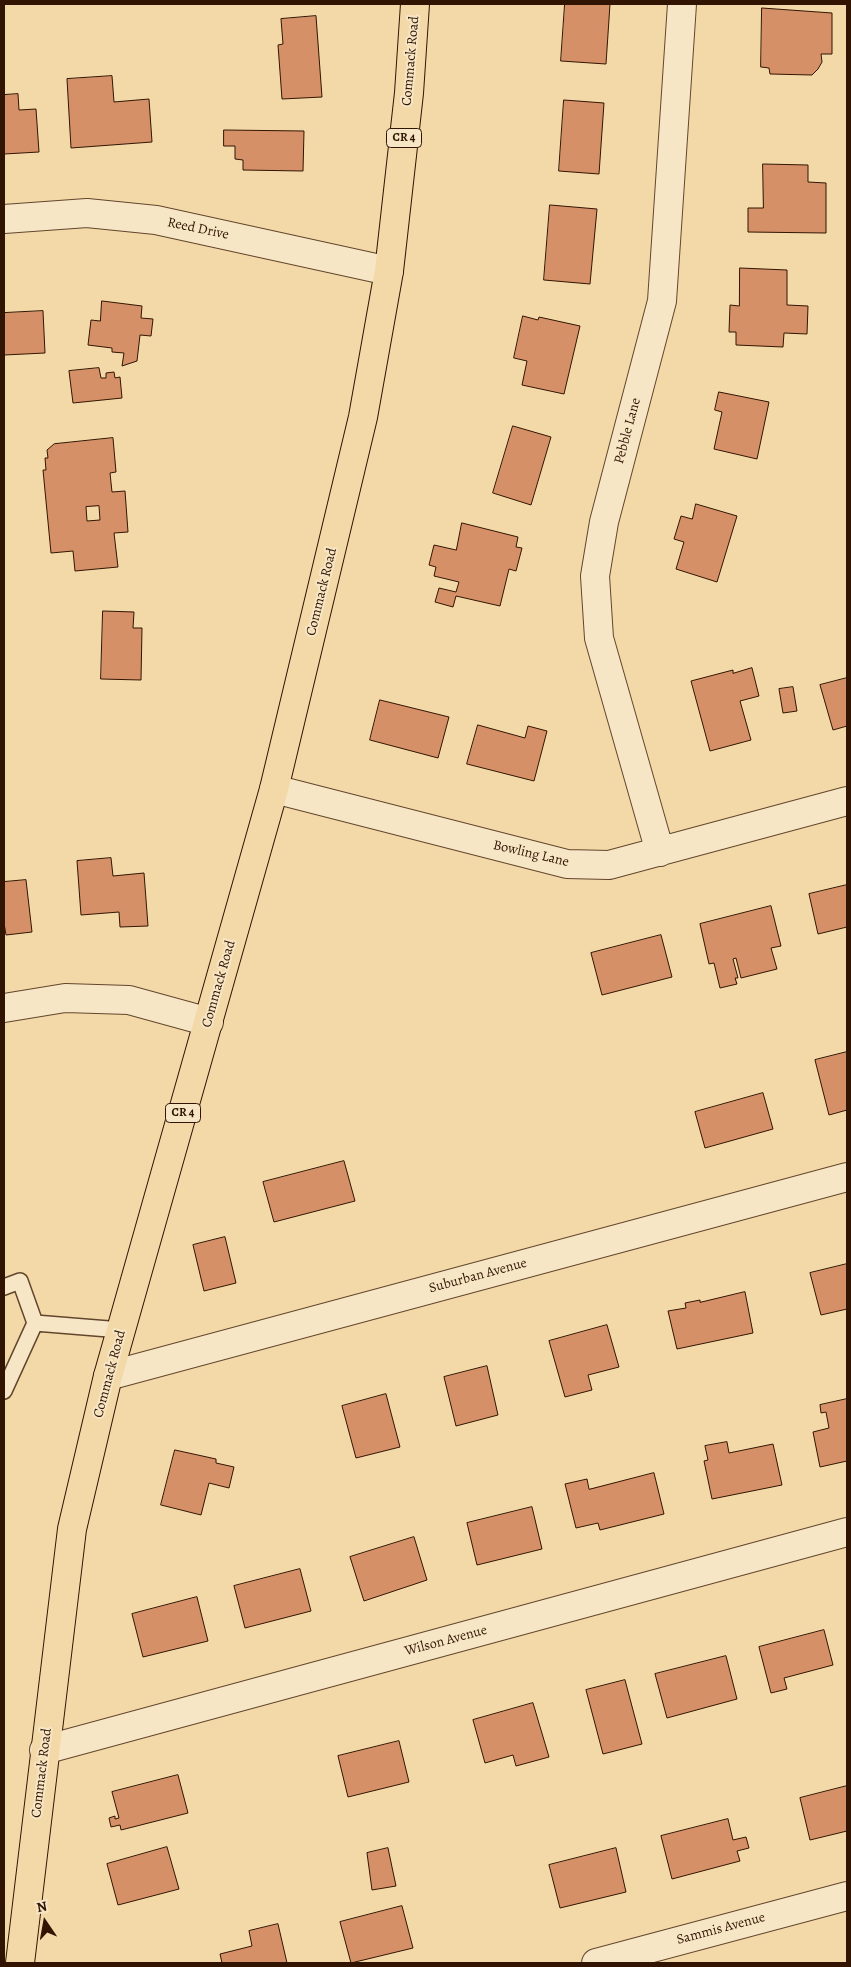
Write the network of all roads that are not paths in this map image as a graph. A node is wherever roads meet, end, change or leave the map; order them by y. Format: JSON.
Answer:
{"nodes":[{"id":1,"x":415,"y":4,"type":"edge"},
{"id":2,"x":682,"y":4,"type":"edge"},
{"id":3,"x":4,"y":219,"type":"edge"},
{"id":4,"x":389,"y":271,"type":"junction"},
{"id":5,"x":274,"y":789,"type":"junction"},
{"id":6,"x":847,"y":801,"type":"edge"},
{"id":7,"x":660,"y":852,"type":"junction"},
{"id":8,"x":4,"y":1008,"type":"edge"},
{"id":9,"x":209,"y":1022,"type":"junction"},
{"id":10,"x":847,"y":1177,"type":"edge"},
{"id":11,"x":4,"y":1286,"type":"edge"},
{"id":12,"x":35,"y":1323,"type":"junction"},
{"id":13,"x":121,"y":1330,"type":"junction"},
{"id":14,"x":108,"y":1376,"type":"junction"},
{"id":15,"x":4,"y":1391,"type":"edge"},
{"id":16,"x":847,"y":1532,"type":"edge"},
{"id":17,"x":44,"y":1750,"type":"junction"},
{"id":18,"x":847,"y":1896,"type":"edge"},
{"id":19,"x":20,"y":1963,"type":"edge"},
{"id":20,"x":596,"y":1963,"type":"edge"}],
"edges":[{"from":1,"to":4,"type":"main road","name":"Commack Road","number":"CR 4"},
{"from":2,"to":7,"type":"street","name":"Pebble Lane"},
{"from":3,"to":4,"type":"street","name":"Reed Drive"},
{"from":4,"to":5,"type":"main road","name":"Commack Road","number":"CR 4"},
{"from":5,"to":7,"type":"street","name":"Bowling Lane"},
{"from":5,"to":9,"type":"main road","name":"Commack Road","number":"CR 4"},
{"from":6,"to":7,"type":"street","name":"Bowling Lane"},
{"from":8,"to":9,"type":"street"},
{"from":9,"to":13,"type":"main road","name":"Commack Road","number":"CR 4"},
{"from":10,"to":14,"type":"street","name":"Suburban Avenue"},
{"from":11,"to":12,"type":"lane"},
{"from":12,"to":13,"type":"lane"},
{"from":12,"to":15,"type":"lane"},
{"from":13,"to":14,"type":"main road","name":"Commack Road","number":"CR 4"},
{"from":14,"to":17,"type":"main road","name":"Commack Road","number":"CR 4"},
{"from":16,"to":17,"type":"street","name":"Wilson Avenue"},
{"from":17,"to":19,"type":"main road","name":"Commack Road","number":"CR 4"},
{"from":18,"to":20,"type":"street","name":"Sammis Avenue"}]}
